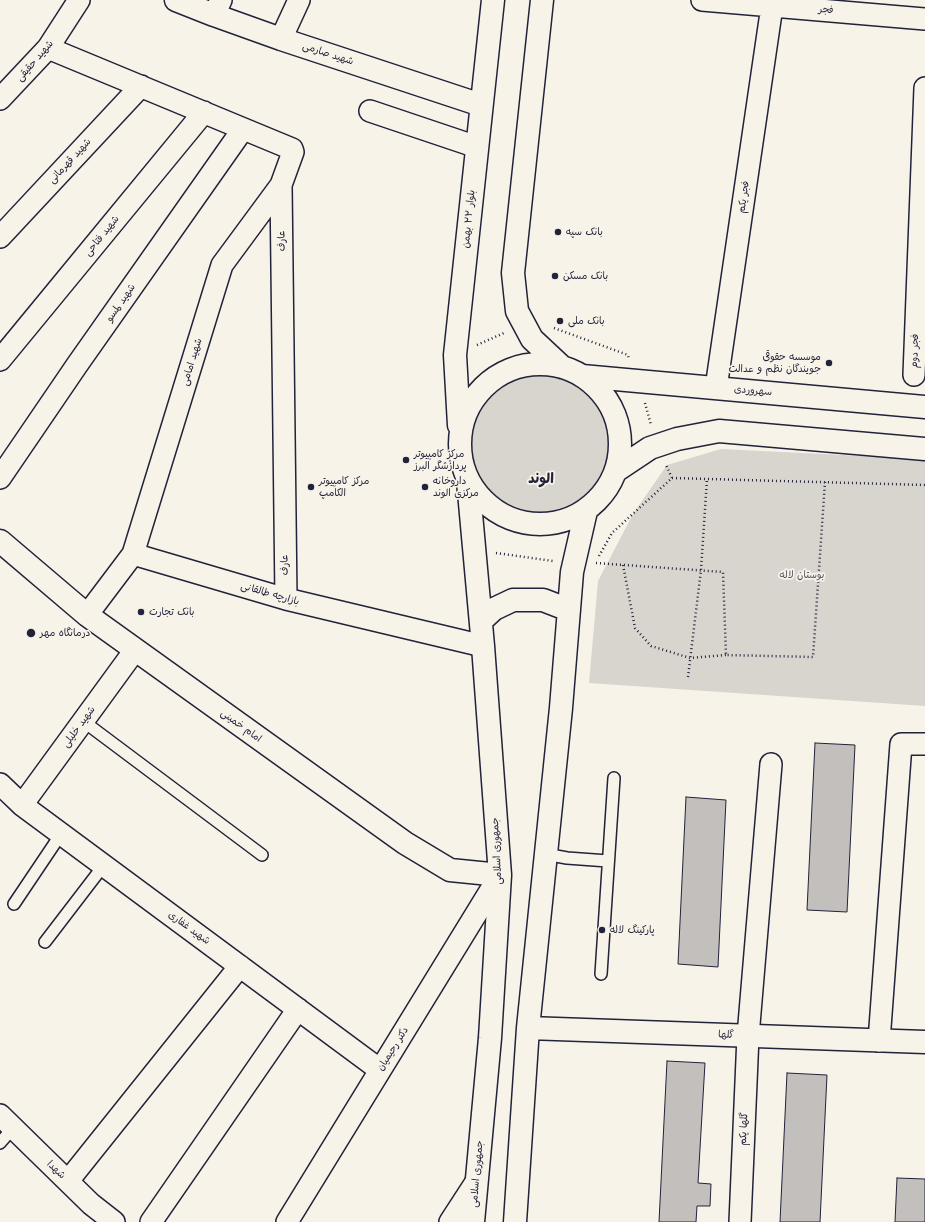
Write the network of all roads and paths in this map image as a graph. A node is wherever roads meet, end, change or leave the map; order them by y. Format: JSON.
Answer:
{"nodes":[{"id":1,"x":79,"y":0,"type":"edge"},
{"id":2,"x":176,"y":0,"type":"edge"},
{"id":3,"x":299,"y":0,"type":"edge"},
{"id":4,"x":493,"y":0,"type":"edge"},
{"id":5,"x":542,"y":0,"type":"edge"},
{"id":6,"x":702,"y":0,"type":"edge"},
{"id":7,"x":804,"y":4,"type":"edge"},
{"id":8,"x":772,"y":6,"type":"junction"},
{"id":9,"x":217,"y":8,"type":"edge"},
{"id":10,"x":925,"y":19,"type":"edge"},
{"id":11,"x":281,"y":39,"type":"junction"},
{"id":12,"x":48,"y":48,"type":"junction"},
{"id":13,"x":140,"y":86,"type":"junction"},
{"id":14,"x":925,"y":88,"type":"edge"},
{"id":15,"x":0,"y":99,"type":"edge"},
{"id":16,"x":482,"y":105,"type":"junction"},
{"id":17,"x":370,"y":111,"type":"dead end"},
{"id":18,"x":204,"y":112,"type":"junction"},
{"id":19,"x":243,"y":129,"type":"junction"},
{"id":20,"x":477,"y":147,"type":"junction"},
{"id":21,"x":281,"y":185,"type":"junction"},
{"id":22,"x":0,"y":236,"type":"edge"},
{"id":23,"x":524,"y":323,"type":"junction"},
{"id":24,"x":455,"y":355,"type":"junction"},
{"id":25,"x":0,"y":360,"type":"edge"},
{"id":26,"x":562,"y":367,"type":"junction"},
{"id":27,"x":914,"y":374,"type":"dead end"},
{"id":28,"x":582,"y":376,"type":"junction"},
{"id":29,"x":638,"y":381,"type":"junction"},
{"id":30,"x":716,"y":388,"type":"junction"},
{"id":31,"x":925,"y":407,"type":"edge"},
{"id":32,"x":460,"y":439,"type":"junction"},
{"id":33,"x":658,"y":446,"type":"junction"},
{"id":34,"x":925,"y":449,"type":"edge"},
{"id":35,"x":616,"y":470,"type":"junction"},
{"id":36,"x":0,"y":478,"type":"edge"},
{"id":37,"x":672,"y":478,"type":"junction"},
{"id":38,"x":707,"y":479,"type":"junction"},
{"id":39,"x":468,"y":481,"type":"junction"},
{"id":40,"x":825,"y":482,"type":"junction"},
{"id":41,"x":925,"y":485,"type":"edge"},
{"id":42,"x":586,"y":511,"type":"junction"},
{"id":43,"x":0,"y":541,"type":"edge"},
{"id":44,"x":474,"y":550,"type":"junction"},
{"id":45,"x":133,"y":554,"type":"junction"},
{"id":46,"x":596,"y":563,"type":"junction"},
{"id":47,"x":574,"y":564,"type":"junction"},
{"id":48,"x":623,"y":565,"type":"junction"},
{"id":49,"x":701,"y":570,"type":"junction"},
{"id":50,"x":286,"y":599,"type":"junction"},
{"id":51,"x":569,"y":610,"type":"junction"},
{"id":52,"x":87,"y":615,"type":"junction"},
{"id":53,"x":481,"y":621,"type":"junction"},
{"id":54,"x":483,"y":646,"type":"junction"},
{"id":55,"x":135,"y":650,"type":"junction"},
{"id":56,"x":726,"y":655,"type":"junction"},
{"id":57,"x":690,"y":658,"type":"junction"},
{"id":58,"x":688,"y":677,"type":"dead end"},
{"id":59,"x":84,"y":721,"type":"junction"},
{"id":60,"x":925,"y":744,"type":"edge"},
{"id":61,"x":771,"y":764,"type":"dead end"},
{"id":62,"x":614,"y":778,"type":"dead end"},
{"id":63,"x":0,"y":784,"type":"edge"},
{"id":64,"x":22,"y":805,"type":"junction"},
{"id":65,"x":61,"y":834,"type":"junction"},
{"id":66,"x":545,"y":854,"type":"junction"},
{"id":67,"x":262,"y":855,"type":"dead end"},
{"id":68,"x":608,"y":861,"type":"junction"},
{"id":69,"x":104,"y":865,"type":"junction"},
{"id":70,"x":500,"y":876,"type":"junction"},
{"id":71,"x":14,"y":904,"type":"dead end"},
{"id":72,"x":45,"y":942,"type":"dead end"},
{"id":73,"x":240,"y":966,"type":"junction"},
{"id":74,"x":601,"y":974,"type":"dead end"},
{"id":75,"x":298,"y":1009,"type":"junction"},
{"id":76,"x":528,"y":1028,"type":"junction"},
{"id":77,"x":748,"y":1036,"type":"junction"},
{"id":78,"x":879,"y":1041,"type":"junction"},
{"id":79,"x":925,"y":1042,"type":"edge"},
{"id":80,"x":380,"y":1070,"type":"junction"},
{"id":81,"x":4,"y":1129,"type":"edge"},
{"id":82,"x":68,"y":1182,"type":"junction"},
{"id":83,"x":476,"y":1182,"type":"junction"},
{"id":84,"x":114,"y":1222,"type":"edge"},
{"id":85,"x":151,"y":1222,"type":"edge"},
{"id":86,"x":287,"y":1222,"type":"edge"},
{"id":87,"x":450,"y":1222,"type":"edge"},
{"id":88,"x":473,"y":1222,"type":"edge"},
{"id":89,"x":515,"y":1222,"type":"edge"},
{"id":90,"x":740,"y":1222,"type":"edge"}],
"edges":[{"from":1,"to":12,"type":"street","name":"شهید حقیقی"},
{"from":2,"to":9,"type":"main road","name":"شهید صارمی"},
{"from":3,"to":11,"type":"street"},
{"from":4,"to":16,"type":"main road","name":"بلوار ۲۲ بهمن"},
{"from":5,"to":23,"type":"main road"},
{"from":6,"to":8,"type":"street","name":"فجر"},
{"from":7,"to":8,"type":"street","name":"فجر"},
{"from":7,"to":10,"type":"street","name":"فجر"},
{"from":8,"to":30,"type":"street","name":"فجر یکم"},
{"from":9,"to":11,"type":"main road","name":"شهید صارمی"},
{"from":11,"to":16,"type":"main road","name":"شهید صارمی"},
{"from":12,"to":13,"type":"street","name":"عارف"},
{"from":12,"to":15,"type":"street","name":"شهید حقیقی"},
{"from":13,"to":18,"type":"street","name":"عارف"},
{"from":13,"to":22,"type":"street","name":"شهید قهرمانی"},
{"from":14,"to":27,"type":"street","name":"فجر دوم"},
{"from":16,"to":20,"type":"main road","name":"بلوار ۲۲ بهمن"},
{"from":17,"to":20,"type":"street"},
{"from":18,"to":19,"type":"street","name":"عارف"},
{"from":18,"to":25,"type":"street","name":"شهید فتاحی"},
{"from":19,"to":21,"type":"street","name":"عارف"},
{"from":19,"to":36,"type":"street","name":"شهید لمسو"},
{"from":20,"to":24,"type":"main road","name":"بلوار ۲۲ بهمن"},
{"from":21,"to":45,"type":"street","name":"شهید امامی"},
{"from":21,"to":50,"type":"street","name":"عارف"},
{"from":23,"to":24,"type":"path"},
{"from":23,"to":26,"type":"main road"},
{"from":23,"to":29,"type":"path"},
{"from":24,"to":32,"type":"main road","name":"بلوار ۲۲ بهمن"},
{"from":26,"to":28,"type":"main road"},
{"from":26,"to":32,"type":"main road"},
{"from":28,"to":29,"type":"main road","name":"سهروردی"},
{"from":28,"to":35,"type":"main road"},
{"from":29,"to":30,"type":"main road","name":"سهروردی"},
{"from":29,"to":33,"type":"path"},
{"from":30,"to":31,"type":"main road","name":"سهروردی"},
{"from":32,"to":39,"type":"main road","name":"بلوار ۲۲ بهمن"},
{"from":33,"to":34,"type":"main road"},
{"from":33,"to":35,"type":"main road"},
{"from":33,"to":37,"type":"path"},
{"from":35,"to":42,"type":"main road"},
{"from":37,"to":38,"type":"path"},
{"from":37,"to":46,"type":"path"},
{"from":38,"to":40,"type":"path"},
{"from":38,"to":49,"type":"path"},
{"from":39,"to":42,"type":"main road"},
{"from":39,"to":44,"type":"main road","name":"جمهوری اسلامی"},
{"from":40,"to":41,"type":"path"},
{"from":40,"to":56,"type":"path"},
{"from":42,"to":47,"type":"main road"},
{"from":43,"to":52,"type":"main road","name":"امام خمینی"},
{"from":44,"to":47,"type":"path"},
{"from":44,"to":53,"type":"main road","name":"جمهوری اسلامی"},
{"from":45,"to":50,"type":"street","name":"بازارچه طالقانی"},
{"from":45,"to":52,"type":"street"},
{"from":46,"to":47,"type":"path"},
{"from":46,"to":48,"type":"path"},
{"from":47,"to":51,"type":"main road"},
{"from":48,"to":49,"type":"path"},
{"from":48,"to":57,"type":"path"},
{"from":49,"to":56,"type":"path"},
{"from":49,"to":57,"type":"path"},
{"from":50,"to":54,"type":"street","name":"بازارچه طالقانی"},
{"from":51,"to":53,"type":"main road"},
{"from":51,"to":66,"type":"main road"},
{"from":52,"to":55,"type":"main road","name":"امام خمینی"},
{"from":53,"to":54,"type":"main road","name":"جمهوری اسلامی"},
{"from":54,"to":70,"type":"main road","name":"جمهوری اسلامی"},
{"from":55,"to":59,"type":"street","name":"شهید خلیلی"},
{"from":55,"to":70,"type":"main road","name":"امام خمینی"},
{"from":56,"to":57,"type":"path"},
{"from":57,"to":58,"type":"path"},
{"from":59,"to":64,"type":"street","name":"شهید خلیلی"},
{"from":59,"to":67,"type":"lane"},
{"from":60,"to":78,"type":"street"},
{"from":61,"to":77,"type":"street","name":"گلها یکم"},
{"from":62,"to":68,"type":"lane"},
{"from":63,"to":64,"type":"street","name":"شهید غفاری"},
{"from":64,"to":65,"type":"street","name":"شهید غفاری"},
{"from":65,"to":69,"type":"street","name":"شهید غفاری"},
{"from":65,"to":71,"type":"lane"},
{"from":66,"to":68,"type":"lane"},
{"from":66,"to":76,"type":"main road"},
{"from":68,"to":74,"type":"lane"},
{"from":69,"to":72,"type":"lane"},
{"from":69,"to":73,"type":"street","name":"شهید غفاری"},
{"from":70,"to":80,"type":"street","name":"دکتر رحیمیان"},
{"from":70,"to":83,"type":"main road","name":"جمهوری اسلامی"},
{"from":73,"to":75,"type":"street","name":"شهید غفاری"},
{"from":73,"to":82,"type":"street"},
{"from":75,"to":80,"type":"street","name":"شهید غفاری"},
{"from":75,"to":85,"type":"street"},
{"from":76,"to":77,"type":"main road","name":"گلها"},
{"from":76,"to":89,"type":"main road"},
{"from":77,"to":78,"type":"main road","name":"گلها"},
{"from":77,"to":90,"type":"street","name":"گلها یکم"},
{"from":78,"to":79,"type":"main road","name":"گلها"},
{"from":80,"to":86,"type":"street","name":"دکتر رحیمیان"},
{"from":81,"to":82,"type":"street","name":"شهدا"},
{"from":82,"to":84,"type":"street","name":"شهدا"},
{"from":83,"to":87,"type":"street"},
{"from":83,"to":88,"type":"main road","name":"جمهوری اسلامی"}]}
